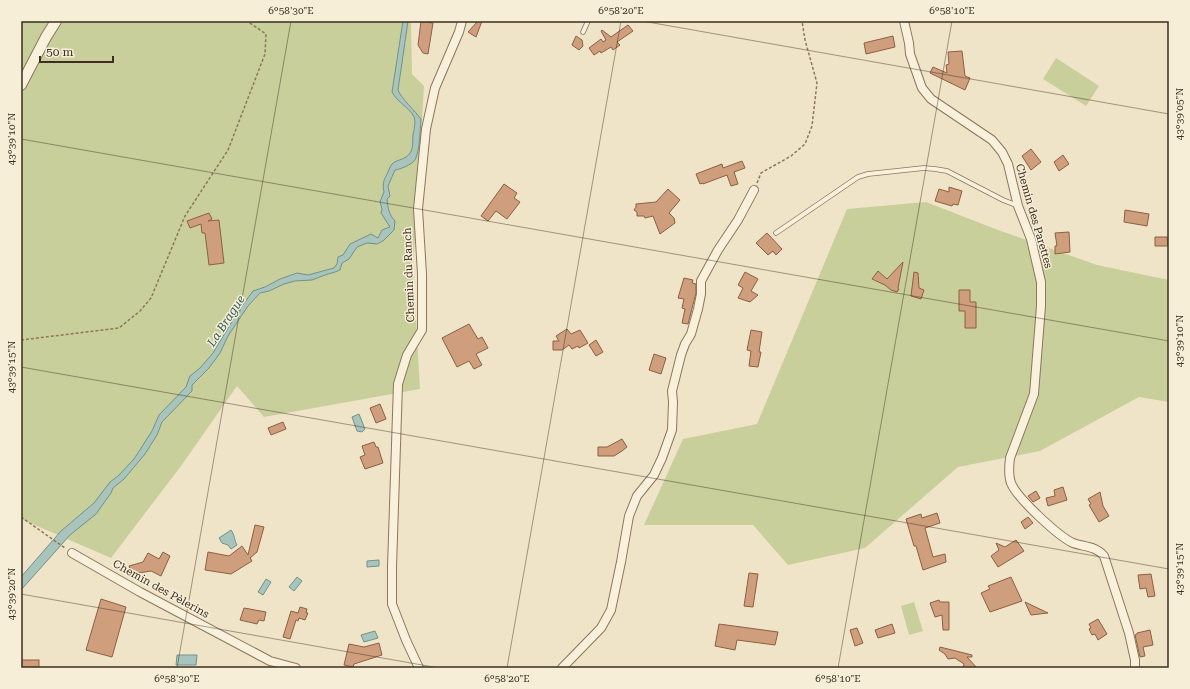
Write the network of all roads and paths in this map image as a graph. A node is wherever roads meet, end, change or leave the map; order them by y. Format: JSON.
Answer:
{"nodes":[{"id":1,"x":56,"y":21,"type":"edge"},
{"id":2,"x":246,"y":21,"type":"edge"},
{"id":3,"x":462,"y":21,"type":"edge"},
{"id":4,"x":588,"y":21,"type":"edge"},
{"id":5,"x":802,"y":21,"type":"edge"},
{"id":6,"x":904,"y":21,"type":"edge"},
{"id":7,"x":583,"y":32,"type":"dead end"},
{"id":8,"x":21,"y":85,"type":"edge"},
{"id":9,"x":754,"y":190,"type":"joint"},
{"id":10,"x":1018,"y":206,"type":"junction"},
{"id":11,"x":776,"y":233,"type":"dead end"},
{"id":12,"x":21,"y":340,"type":"edge"},
{"id":13,"x":21,"y":517,"type":"edge"},
{"id":14,"x":72,"y":553,"type":"joint"},
{"id":15,"x":296,"y":668,"type":"edge"},
{"id":16,"x":419,"y":668,"type":"edge"},
{"id":17,"x":562,"y":668,"type":"edge"},
{"id":18,"x":1135,"y":668,"type":"edge"}],
"edges":[{"from":1,"to":8,"type":"street"},
{"from":2,"to":12,"type":"path"},
{"from":3,"to":16,"type":"street","name":"Chemin du Ranch"},
{"from":4,"to":7,"type":"lane"},
{"from":5,"to":9,"type":"path"},
{"from":6,"to":10,"type":"street","name":"Chemin des Parettes"},
{"from":9,"to":17,"type":"street"},
{"from":10,"to":11,"type":"lane"},
{"from":10,"to":18,"type":"street","name":"Chemin des Parettes"},
{"from":13,"to":14,"type":"path"},
{"from":14,"to":15,"type":"street","name":"Chemin des Pèlerins"}]}
